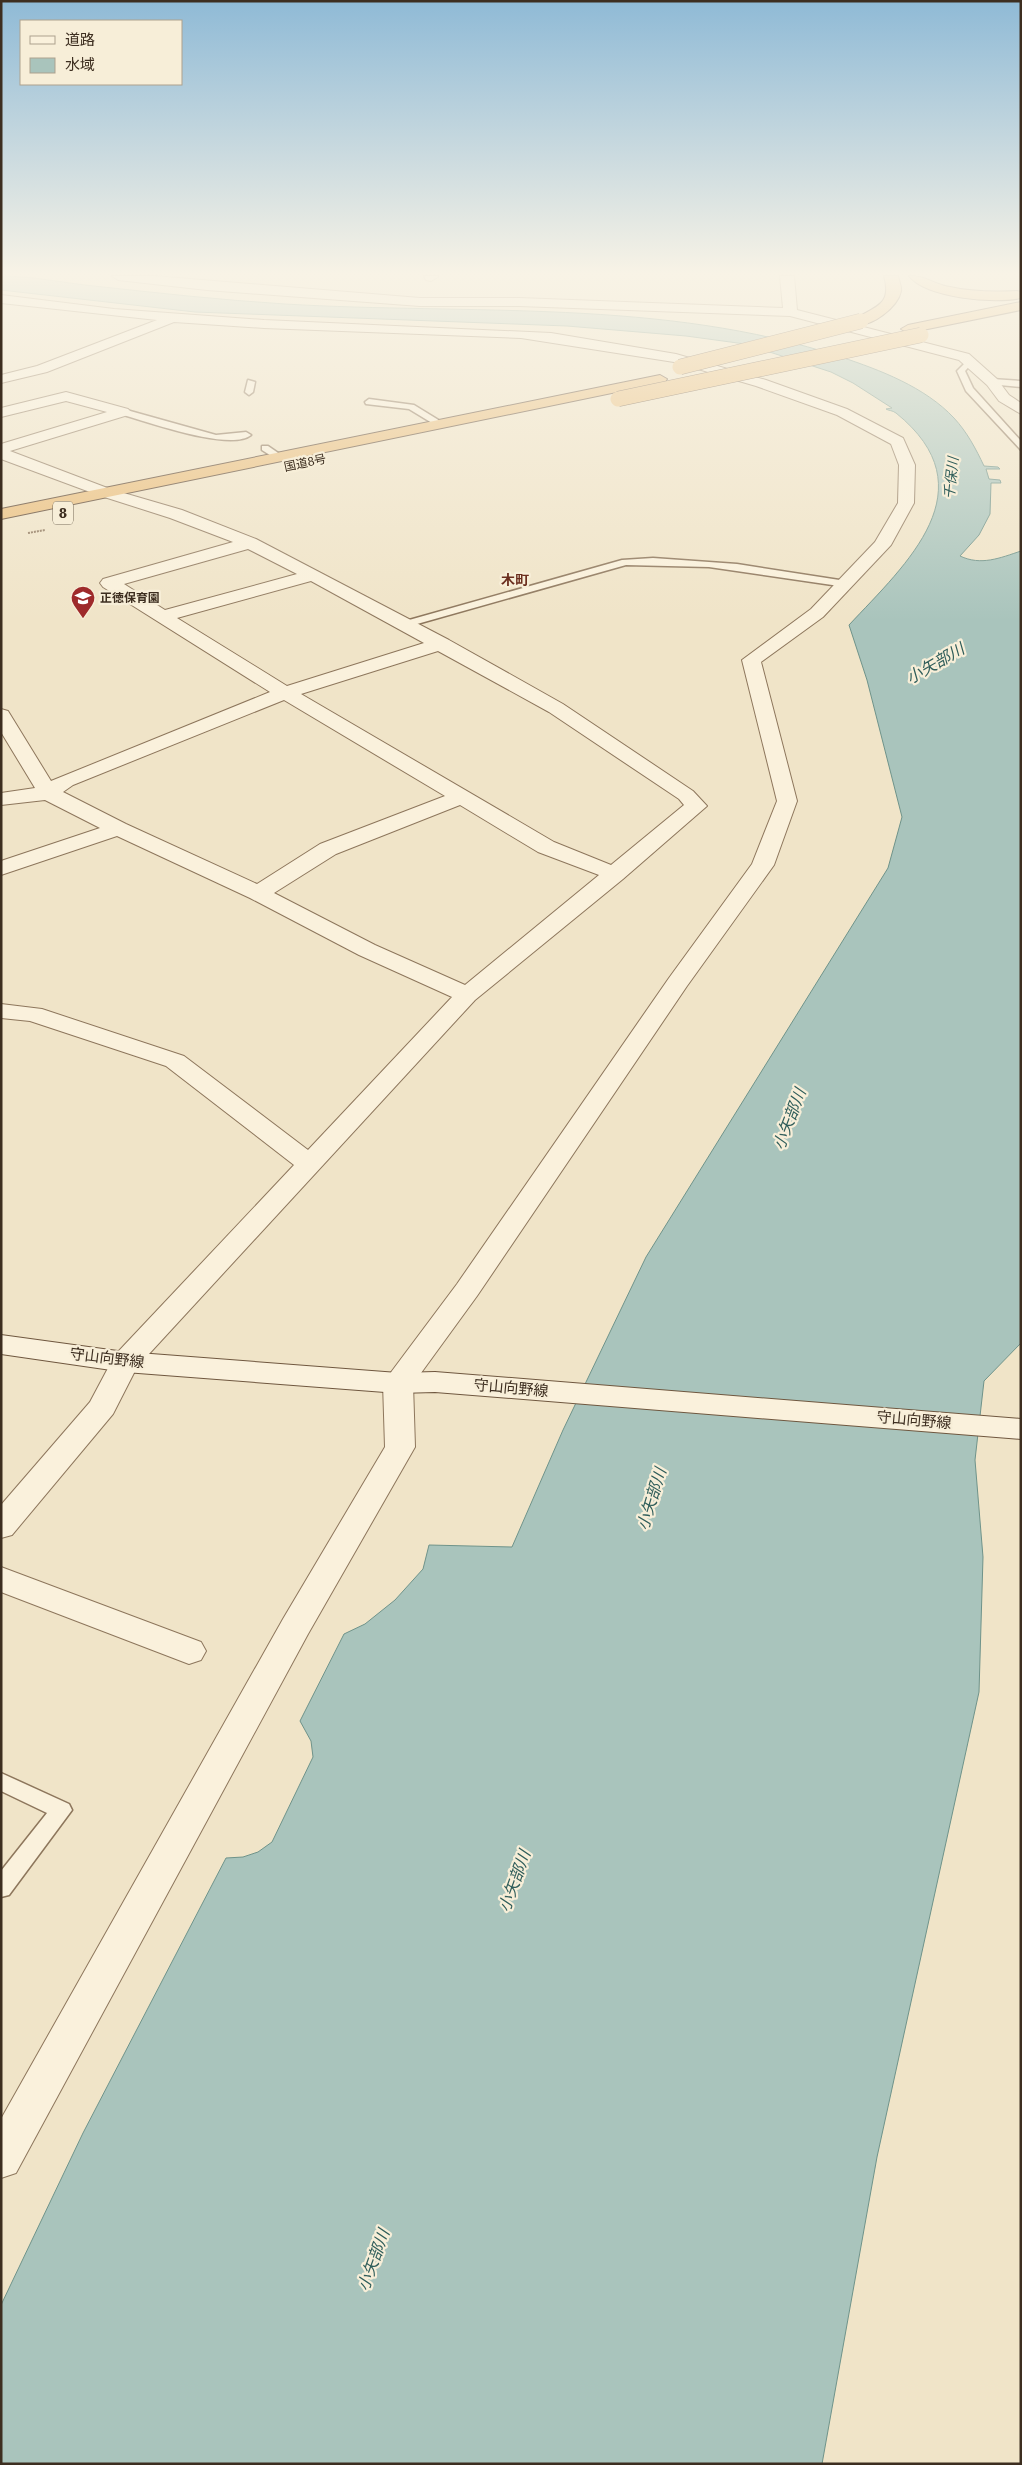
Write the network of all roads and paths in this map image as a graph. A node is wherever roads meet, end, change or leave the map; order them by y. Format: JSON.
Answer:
{"nodes":[{"id":1,"x":596,"y":391,"type":"edge"},
{"id":2,"x":655,"y":391,"type":"edge"},
{"id":3,"x":783,"y":391,"type":"edge"},
{"id":4,"x":973,"y":391,"type":"edge"},
{"id":5,"x":999,"y":391,"type":"edge"},
{"id":6,"x":369,"y":402,"type":"dead end"},
{"id":7,"x":1021,"y":410,"type":"edge"},
{"id":8,"x":1,"y":413,"type":"edge"},
{"id":9,"x":112,"y":417,"type":"junction"},
{"id":10,"x":440,"y":424,"type":"junction"},
{"id":11,"x":246,"y":435,"type":"dead end"},
{"id":12,"x":1021,"y":447,"type":"edge"},
{"id":13,"x":265,"y":448,"type":"dead end"},
{"id":14,"x":1,"y":449,"type":"edge"},
{"id":15,"x":1,"y":453,"type":"edge"},
{"id":16,"x":279,"y":457,"type":"junction"},
{"id":17,"x":104,"y":492,"type":"junction"},
{"id":18,"x":125,"y":500,"type":"junction"},
{"id":19,"x":1,"y":514,"type":"edge"},
{"id":20,"x":1,"y":526,"type":"edge"},
{"id":21,"x":250,"y":543,"type":"junction"},
{"id":22,"x":313,"y":575,"type":"junction"},
{"id":23,"x":846,"y":584,"type":"junction"},
{"id":24,"x":163,"y":616,"type":"junction"},
{"id":25,"x":406,"y":624,"type":"junction"},
{"id":26,"x":442,"y":644,"type":"junction"},
{"id":27,"x":285,"y":694,"type":"junction"},
{"id":28,"x":1,"y":715,"type":"edge"},
{"id":29,"x":48,"y":793,"type":"junction"},
{"id":30,"x":461,"y":797,"type":"junction"},
{"id":31,"x":1,"y":799,"type":"edge"},
{"id":32,"x":118,"y":829,"type":"junction"},
{"id":33,"x":1,"y":868,"type":"edge"},
{"id":34,"x":615,"y":874,"type":"junction"},
{"id":35,"x":258,"y":893,"type":"junction"},
{"id":36,"x":467,"y":995,"type":"junction"},
{"id":37,"x":1,"y":1011,"type":"edge"},
{"id":38,"x":309,"y":1164,"type":"junction"},
{"id":39,"x":1,"y":1344,"type":"edge"},
{"id":40,"x":125,"y":1362,"type":"junction"},
{"id":41,"x":398,"y":1383,"type":"junction"},
{"id":42,"x":1021,"y":1429,"type":"edge"},
{"id":43,"x":1,"y":1527,"type":"edge"},
{"id":44,"x":1,"y":1579,"type":"edge"},
{"id":45,"x":189,"y":1651,"type":"dead end"},
{"id":46,"x":1,"y":1781,"type":"edge"},
{"id":47,"x":1,"y":1888,"type":"edge"},
{"id":48,"x":1,"y":2159,"type":"edge"}],
"edges":[{"from":1,"to":10,"type":"highway","name":"国道8号","number":"8"},
{"from":2,"to":18,"type":"highway","name":"国道8号","number":"8","bridge":true},
{"from":3,"to":23,"type":"street"},
{"from":4,"to":12,"type":"lane"},
{"from":5,"to":7,"type":"street"},
{"from":6,"to":10,"type":"lane"},
{"from":8,"to":9,"type":"street"},
{"from":9,"to":11,"type":"lane"},
{"from":9,"to":14,"type":"street"},
{"from":10,"to":16,"type":"highway","name":"国道8号","number":"8"},
{"from":13,"to":16,"type":"lane"},
{"from":15,"to":17,"type":"street"},
{"from":16,"to":17,"type":"highway","name":"国道8号","number":"8"},
{"from":17,"to":18,"type":"street"},
{"from":17,"to":19,"type":"highway","name":"国道8号","number":"8"},
{"from":18,"to":20,"type":"highway","name":"国道8号","number":"8"},
{"from":18,"to":21,"type":"street"},
{"from":21,"to":22,"type":"street"},
{"from":21,"to":24,"type":"street"},
{"from":22,"to":24,"type":"street"},
{"from":22,"to":25,"type":"street"},
{"from":23,"to":25,"type":"lane"},
{"from":23,"to":41,"type":"street"},
{"from":24,"to":27,"type":"street"},
{"from":25,"to":26,"type":"street"},
{"from":26,"to":27,"type":"street"},
{"from":26,"to":34,"type":"street"},
{"from":27,"to":29,"type":"street"},
{"from":27,"to":30,"type":"street"},
{"from":28,"to":29,"type":"street"},
{"from":29,"to":31,"type":"street"},
{"from":29,"to":32,"type":"street"},
{"from":30,"to":34,"type":"street"},
{"from":30,"to":35,"type":"street"},
{"from":32,"to":33,"type":"street"},
{"from":32,"to":35,"type":"street"},
{"from":34,"to":36,"type":"street"},
{"from":35,"to":36,"type":"street"},
{"from":36,"to":38,"type":"street"},
{"from":37,"to":38,"type":"street"},
{"from":38,"to":40,"type":"street"},
{"from":39,"to":40,"type":"street","name":"守山向野線"},
{"from":40,"to":41,"type":"street","name":"守山向野線"},
{"from":40,"to":43,"type":"street"},
{"from":41,"to":42,"type":"street","name":"守山向野線"},
{"from":41,"to":48,"type":"street"},
{"from":44,"to":45,"type":"street"},
{"from":46,"to":47,"type":"lane"}]}
